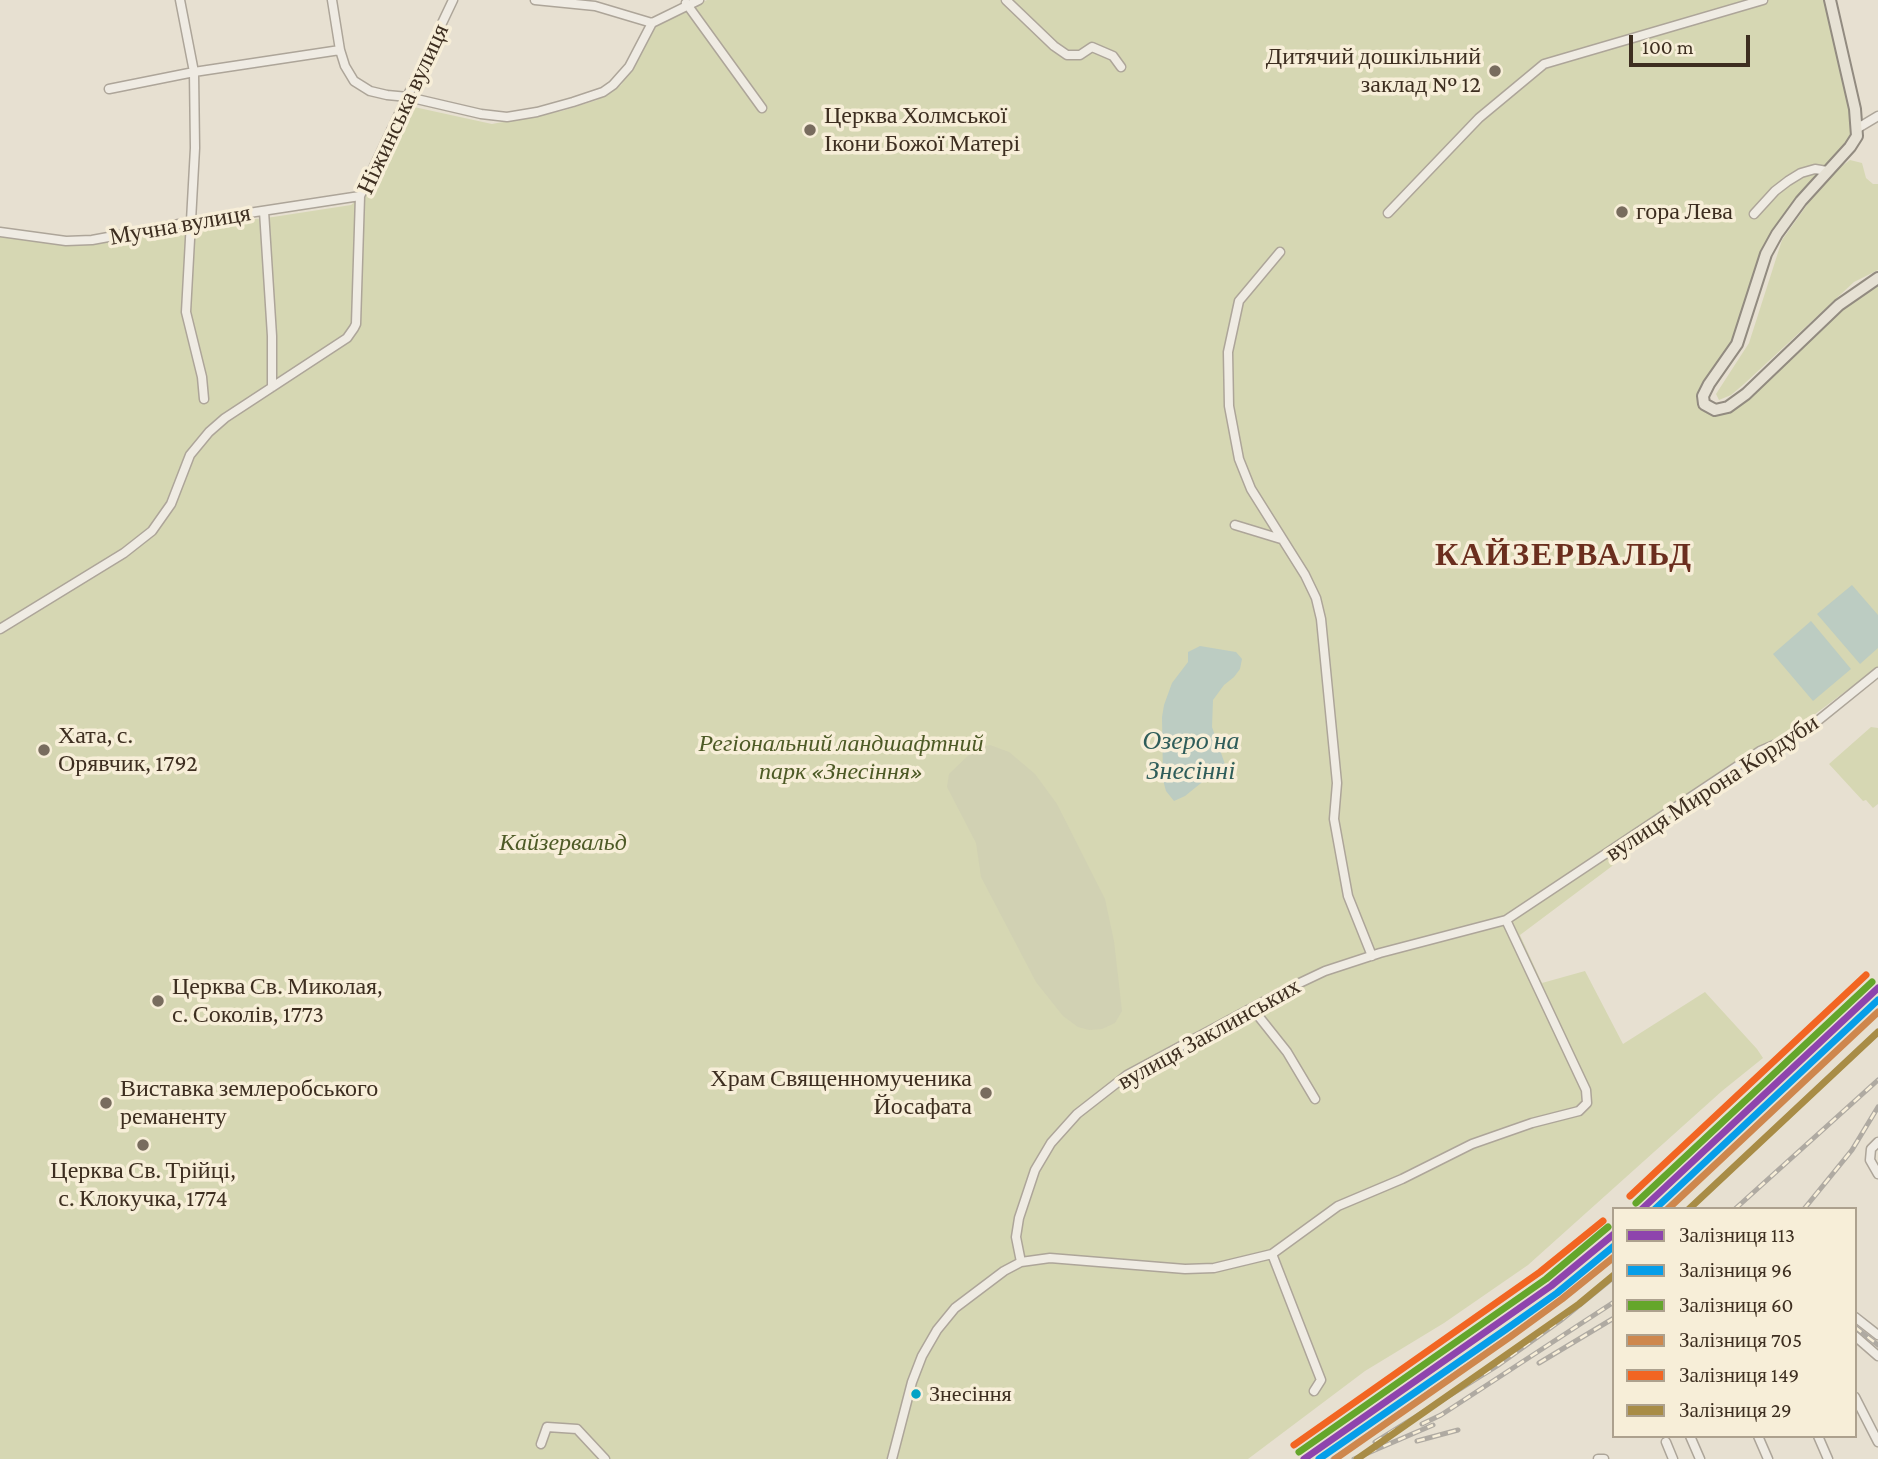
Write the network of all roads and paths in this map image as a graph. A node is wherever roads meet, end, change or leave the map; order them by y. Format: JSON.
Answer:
{"nodes":[{"id":1,"x":180,"y":0,"type":"edge"},
{"id":2,"x":332,"y":0,"type":"edge"},
{"id":3,"x":453,"y":0,"type":"edge"},
{"id":4,"x":535,"y":0,"type":"edge"},
{"id":5,"x":699,"y":0,"type":"edge"},
{"id":6,"x":1006,"y":0,"type":"edge"},
{"id":7,"x":1763,"y":0,"type":"edge"},
{"id":8,"x":1830,"y":0,"type":"edge"},
{"id":9,"x":686,"y":2,"type":"edge"},
{"id":10,"x":592,"y":3,"type":"edge"},
{"id":11,"x":1742,"y":3,"type":"edge"},
{"id":12,"x":652,"y":23,"type":"junction"},
{"id":13,"x":340,"y":50,"type":"junction"},
{"id":14,"x":1121,"y":67,"type":"dead end"},
{"id":15,"x":194,"y":72,"type":"junction"},
{"id":16,"x":109,"y":89,"type":"dead end"},
{"id":17,"x":408,"y":97,"type":"junction"},
{"id":18,"x":762,"y":108,"type":"dead end"},
{"id":19,"x":1878,"y":116,"type":"edge"},
{"id":20,"x":1858,"y":128,"type":"junction"},
{"id":21,"x":1827,"y":171,"type":"junction"},
{"id":22,"x":360,"y":196,"type":"junction"},
{"id":23,"x":264,"y":211,"type":"junction"},
{"id":24,"x":1388,"y":213,"type":"dead end"},
{"id":25,"x":1755,"y":214,"type":"dead end"},
{"id":26,"x":190,"y":222,"type":"junction"},
{"id":27,"x":0,"y":232,"type":"edge"},
{"id":28,"x":1280,"y":252,"type":"dead end"},
{"id":29,"x":1878,"y":278,"type":"edge"},
{"id":30,"x":272,"y":387,"type":"junction"},
{"id":31,"x":204,"y":400,"type":"dead end"},
{"id":32,"x":1235,"y":525,"type":"dead end"},
{"id":33,"x":1282,"y":539,"type":"junction"},
{"id":34,"x":0,"y":629,"type":"edge"},
{"id":35,"x":1878,"y":672,"type":"edge"},
{"id":36,"x":1506,"y":920,"type":"junction"},
{"id":37,"x":1372,"y":956,"type":"junction"},
{"id":38,"x":1252,"y":1008,"type":"junction"},
{"id":39,"x":1315,"y":1099,"type":"dead end"},
{"id":40,"x":1878,"y":1142,"type":"edge"},
{"id":41,"x":1878,"y":1174,"type":"edge"},
{"id":42,"x":1272,"y":1254,"type":"junction"},
{"id":43,"x":1021,"y":1262,"type":"junction"},
{"id":44,"x":1857,"y":1319,"type":"edge"},
{"id":45,"x":1878,"y":1335,"type":"edge"},
{"id":46,"x":1857,"y":1338,"type":"edge"},
{"id":47,"x":1878,"y":1356,"type":"edge"},
{"id":48,"x":1314,"y":1391,"type":"dead end"},
{"id":49,"x":1857,"y":1401,"type":"edge"},
{"id":50,"x":1691,"y":1438,"type":"edge"},
{"id":51,"x":1759,"y":1438,"type":"edge"},
{"id":52,"x":1819,"y":1438,"type":"edge"},
{"id":53,"x":1666,"y":1442,"type":"dead end"},
{"id":54,"x":1878,"y":1442,"type":"edge"},
{"id":55,"x":541,"y":1444,"type":"dead end"},
{"id":56,"x":605,"y":1459,"type":"edge"},
{"id":57,"x":892,"y":1459,"type":"edge"},
{"id":58,"x":1598,"y":1459,"type":"edge"},
{"id":59,"x":1604,"y":1459,"type":"edge"},
{"id":60,"x":1673,"y":1459,"type":"edge"},
{"id":61,"x":1700,"y":1459,"type":"edge"},
{"id":62,"x":1768,"y":1459,"type":"edge"},
{"id":63,"x":1828,"y":1459,"type":"edge"}],
"edges":[{"from":1,"to":15,"type":"street"},
{"from":2,"to":13,"type":"street"},
{"from":3,"to":17,"type":"street","name":"Ніжинська вулиця"},
{"from":4,"to":10,"type":"street"},
{"from":5,"to":9,"type":"street"},
{"from":6,"to":14,"type":"street"},
{"from":7,"to":11,"type":"street"},
{"from":8,"to":20,"type":"main road"},
{"from":9,"to":12,"type":"street"},
{"from":9,"to":18,"type":"street"},
{"from":10,"to":12,"type":"street"},
{"from":11,"to":24,"type":"street"},
{"from":12,"to":17,"type":"street"},
{"from":13,"to":15,"type":"street"},
{"from":13,"to":17,"type":"street"},
{"from":15,"to":16,"type":"street"},
{"from":15,"to":26,"type":"street"},
{"from":17,"to":22,"type":"street","name":"Ніжинська вулиця"},
{"from":19,"to":20,"type":"street"},
{"from":20,"to":21,"type":"main road"},
{"from":21,"to":25,"type":"street"},
{"from":21,"to":29,"type":"main road"},
{"from":22,"to":23,"type":"street","name":"Мучна вулиця"},
{"from":22,"to":30,"type":"street","name":"Ніжинська вулиця"},
{"from":23,"to":26,"type":"street","name":"Мучна вулиця"},
{"from":23,"to":30,"type":"street"},
{"from":26,"to":27,"type":"street","name":"Мучна вулиця"},
{"from":26,"to":31,"type":"street"},
{"from":28,"to":33,"type":"street"},
{"from":30,"to":34,"type":"street","name":"Ніжинська вулиця"},
{"from":32,"to":33,"type":"street"},
{"from":33,"to":37,"type":"street"},
{"from":35,"to":36,"type":"street","name":"вулиця Мирона Кордуби"},
{"from":36,"to":37,"type":"street","name":"вулиця Заклинських"},
{"from":36,"to":42,"type":"street"},
{"from":37,"to":38,"type":"street","name":"вулиця Заклинських"},
{"from":38,"to":39,"type":"street"},
{"from":38,"to":43,"type":"street","name":"вулиця Заклинських"},
{"from":40,"to":41,"type":"street"},
{"from":42,"to":43,"type":"street"},
{"from":42,"to":48,"type":"street"},
{"from":43,"to":57,"type":"street"},
{"from":44,"to":45,"type":"street"},
{"from":46,"to":47,"type":"street"},
{"from":49,"to":54,"type":"street"},
{"from":50,"to":61,"type":"street"},
{"from":51,"to":62,"type":"street"},
{"from":52,"to":63,"type":"street"},
{"from":53,"to":60,"type":"street"},
{"from":55,"to":56,"type":"street"},
{"from":58,"to":59,"type":"street"}]}
